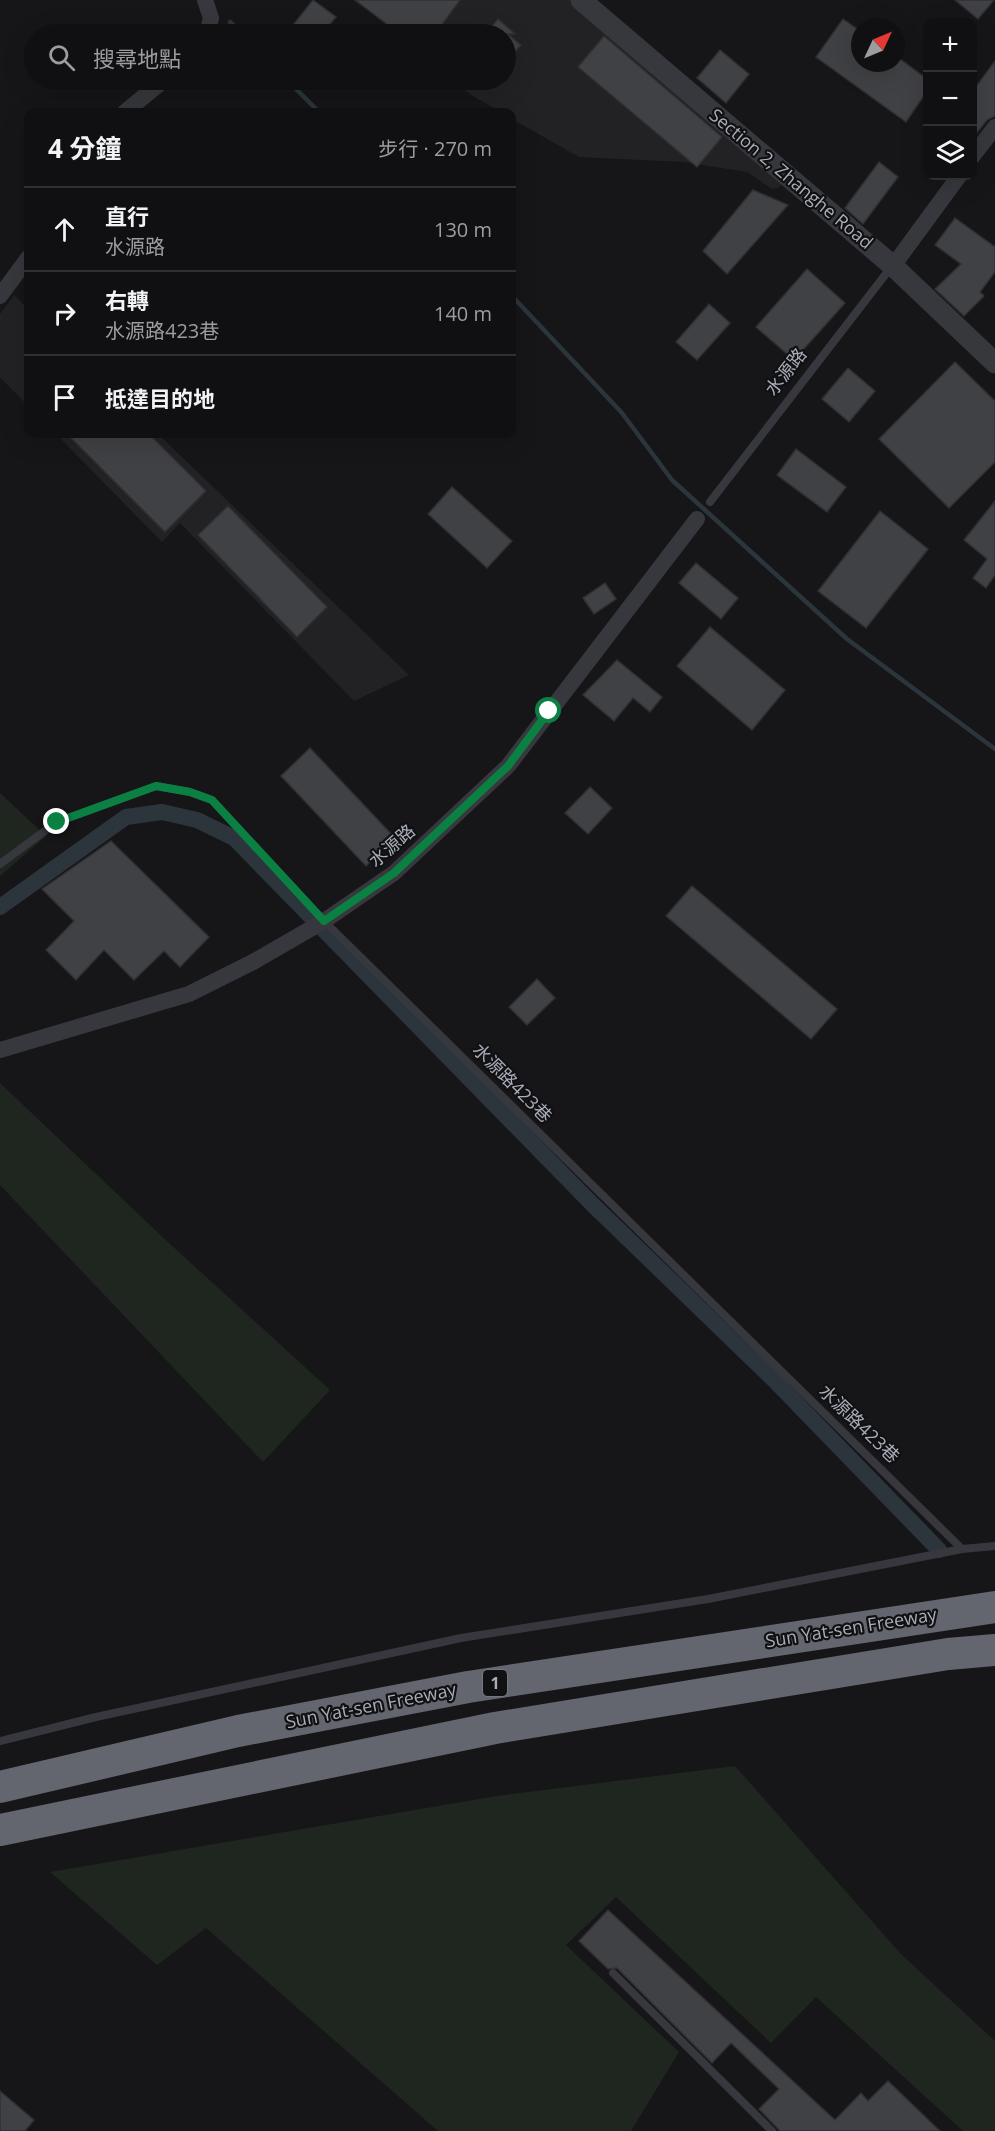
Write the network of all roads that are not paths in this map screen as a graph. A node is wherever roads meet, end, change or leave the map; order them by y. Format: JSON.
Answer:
{"nodes":[{"id":1,"x":205,"y":0,"type":"edge"},
{"id":2,"x":581,"y":0,"type":"edge"},
{"id":3,"x":210,"y":24,"type":"edge"},
{"id":4,"x":152,"y":90,"type":"edge"},
{"id":5,"x":129,"y":108,"type":"edge"},
{"id":6,"x":995,"y":127,"type":"edge"},
{"id":7,"x":977,"y":150,"type":"edge"},
{"id":8,"x":956,"y":180,"type":"edge"},
{"id":9,"x":24,"y":263,"type":"edge"},
{"id":10,"x":893,"y":266,"type":"junction"},
{"id":11,"x":0,"y":296,"type":"edge"},
{"id":12,"x":995,"y":363,"type":"edge"},
{"id":13,"x":710,"y":502,"type":"dead end"},
{"id":14,"x":697,"y":519,"type":"dead end"},
{"id":15,"x":0,"y":864,"type":"edge"},
{"id":16,"x":324,"y":921,"type":"junction"},
{"id":17,"x":0,"y":1050,"type":"edge"},
{"id":18,"x":995,"y":1546,"type":"edge"},
{"id":19,"x":962,"y":1549,"type":"junction"},
{"id":20,"x":995,"y":1607,"type":"edge"},
{"id":21,"x":995,"y":1650,"type":"edge"},
{"id":22,"x":0,"y":1741,"type":"edge"},
{"id":23,"x":0,"y":1787,"type":"edge"},
{"id":24,"x":0,"y":1830,"type":"edge"},
{"id":25,"x":613,"y":1973,"type":"dead end"},
{"id":26,"x":772,"y":2131,"type":"edge"}],
"edges":[{"from":1,"to":3,"type":"street"},
{"from":2,"to":10,"type":"street","name":"Section 2, Zhanghe Road"},
{"from":4,"to":5,"type":"street"},
{"from":6,"to":7,"type":"street"},
{"from":8,"to":10,"type":"street"},
{"from":9,"to":11,"type":"street"},
{"from":10,"to":12,"type":"street","name":"Section 2, Zhanghe Road"},
{"from":10,"to":13,"type":"lane","name":"水源路"},
{"from":14,"to":16,"type":"street","name":"水源路"},
{"from":15,"to":16,"type":"lane","name":"水源路423巷"},
{"from":16,"to":17,"type":"street","name":"水源路"},
{"from":16,"to":19,"type":"lane","name":"水源路423巷"},
{"from":18,"to":19,"type":"lane"},
{"from":19,"to":22,"type":"lane"},
{"from":20,"to":23,"type":"highway","name":"Sun Yat-sen Freeway","number":"1"},
{"from":21,"to":24,"type":"highway"},
{"from":25,"to":26,"type":"lane"}]}
